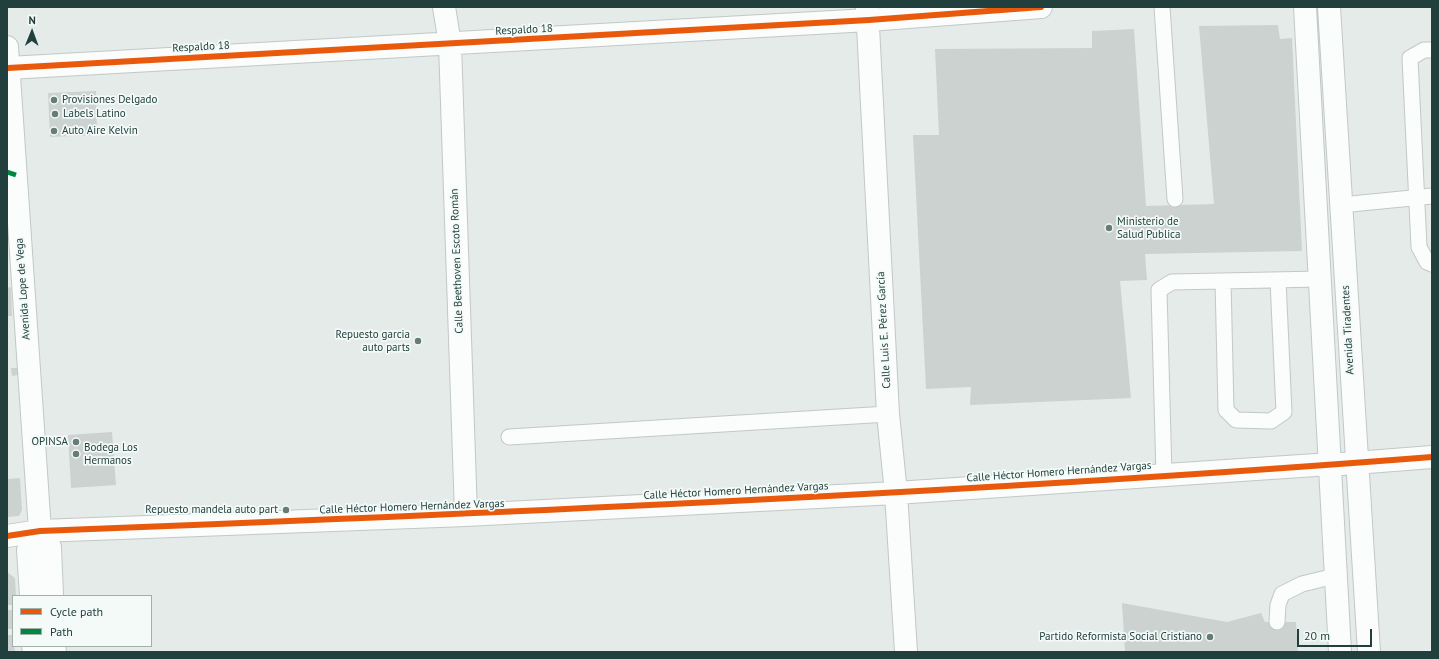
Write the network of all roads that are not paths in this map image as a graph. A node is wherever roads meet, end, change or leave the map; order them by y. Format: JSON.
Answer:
{"nodes":[{"id":1,"x":444,"y":7,"type":"edge"},
{"id":2,"x":1041,"y":7,"type":"edge"},
{"id":3,"x":1162,"y":7,"type":"edge"},
{"id":4,"x":1305,"y":7,"type":"edge"},
{"id":5,"x":1329,"y":7,"type":"edge"},
{"id":6,"x":868,"y":13,"type":"edge"},
{"id":7,"x":450,"y":44,"type":"junction"},
{"id":8,"x":1432,"y":50,"type":"edge"},
{"id":9,"x":8,"y":58,"type":"edge"},
{"id":10,"x":11,"y":173,"type":"edge"},
{"id":11,"x":1432,"y":196,"type":"edge"},
{"id":12,"x":1416,"y":197,"type":"junction"},
{"id":13,"x":1175,"y":199,"type":"dead end"},
{"id":14,"x":1341,"y":205,"type":"junction"},
{"id":15,"x":1432,"y":264,"type":"edge"},
{"id":16,"x":1320,"y":279,"type":"junction"},
{"id":17,"x":1278,"y":280,"type":"junction"},
{"id":18,"x":1223,"y":281,"type":"junction"},
{"id":19,"x":888,"y":414,"type":"junction"},
{"id":20,"x":509,"y":437,"type":"dead end"},
{"id":21,"x":1432,"y":457,"type":"edge"},
{"id":22,"x":1356,"y":463,"type":"junction"},
{"id":23,"x":1331,"y":464,"type":"junction"},
{"id":24,"x":1164,"y":475,"type":"junction"},
{"id":25,"x":896,"y":493,"type":"junction"},
{"id":26,"x":466,"y":515,"type":"junction"},
{"id":27,"x":40,"y":531,"type":"junction"},
{"id":28,"x":7,"y":536,"type":"edge"},
{"id":29,"x":1336,"y":576,"type":"junction"},
{"id":30,"x":31,"y":595,"type":"edge"},
{"id":31,"x":52,"y":595,"type":"edge"},
{"id":32,"x":1277,"y":622,"type":"dead end"},
{"id":33,"x":906,"y":652,"type":"edge"},
{"id":34,"x":1340,"y":652,"type":"edge"},
{"id":35,"x":1369,"y":652,"type":"edge"}],
"edges":[{"from":1,"to":7,"type":"street","name":"Calle Beethoven Escoto Román"},
{"from":2,"to":6,"type":"street","name":"Respaldo 18"},
{"from":3,"to":13,"type":"lane"},
{"from":4,"to":16,"type":"street"},
{"from":5,"to":14,"type":"street","name":"Avenida Tiradentes"},
{"from":6,"to":7,"type":"street","name":"Respaldo 18"},
{"from":6,"to":19,"type":"street","name":"Calle Luis E. Pérez García"},
{"from":7,"to":9,"type":"street","name":"Respaldo 18"},
{"from":7,"to":26,"type":"street","name":"Calle Beethoven Escoto Román"},
{"from":8,"to":12,"type":"lane"},
{"from":9,"to":10,"type":"street","name":"Avenida Lope de Vega"},
{"from":10,"to":27,"type":"street","name":"Avenida Lope de Vega"},
{"from":11,"to":12,"type":"lane"},
{"from":12,"to":14,"type":"lane"},
{"from":12,"to":15,"type":"lane"},
{"from":14,"to":22,"type":"street","name":"Avenida Tiradentes"},
{"from":16,"to":17,"type":"lane"},
{"from":16,"to":23,"type":"street"},
{"from":17,"to":18,"type":"lane"},
{"from":17,"to":18,"type":"lane"},
{"from":18,"to":24,"type":"lane"},
{"from":19,"to":20,"type":"lane"},
{"from":19,"to":25,"type":"street","name":"Calle Luis E. Pérez García"},
{"from":21,"to":22,"type":"street","name":"Calle Héctor Homero Hernández Vargas"},
{"from":22,"to":23,"type":"street","name":"Calle Héctor Homero Hernández Vargas"},
{"from":22,"to":35,"type":"street","name":"Avenida Tiradentes"},
{"from":23,"to":24,"type":"street","name":"Calle Héctor Homero Hernández Vargas"},
{"from":23,"to":29,"type":"street"},
{"from":24,"to":25,"type":"street","name":"Calle Héctor Homero Hernández Vargas"},
{"from":25,"to":26,"type":"street","name":"Calle Héctor Homero Hernández Vargas"},
{"from":25,"to":33,"type":"street","name":"Calle Luis E. Pérez García"},
{"from":26,"to":27,"type":"street","name":"Calle Héctor Homero Hernández Vargas"},
{"from":27,"to":28,"type":"street","name":"Calle Héctor Homero Hernández Vargas"},
{"from":27,"to":30,"type":"street"},
{"from":27,"to":31,"type":"street","name":"Avenida Lope de Vega"},
{"from":29,"to":32,"type":"lane"},
{"from":29,"to":34,"type":"street"}]}
